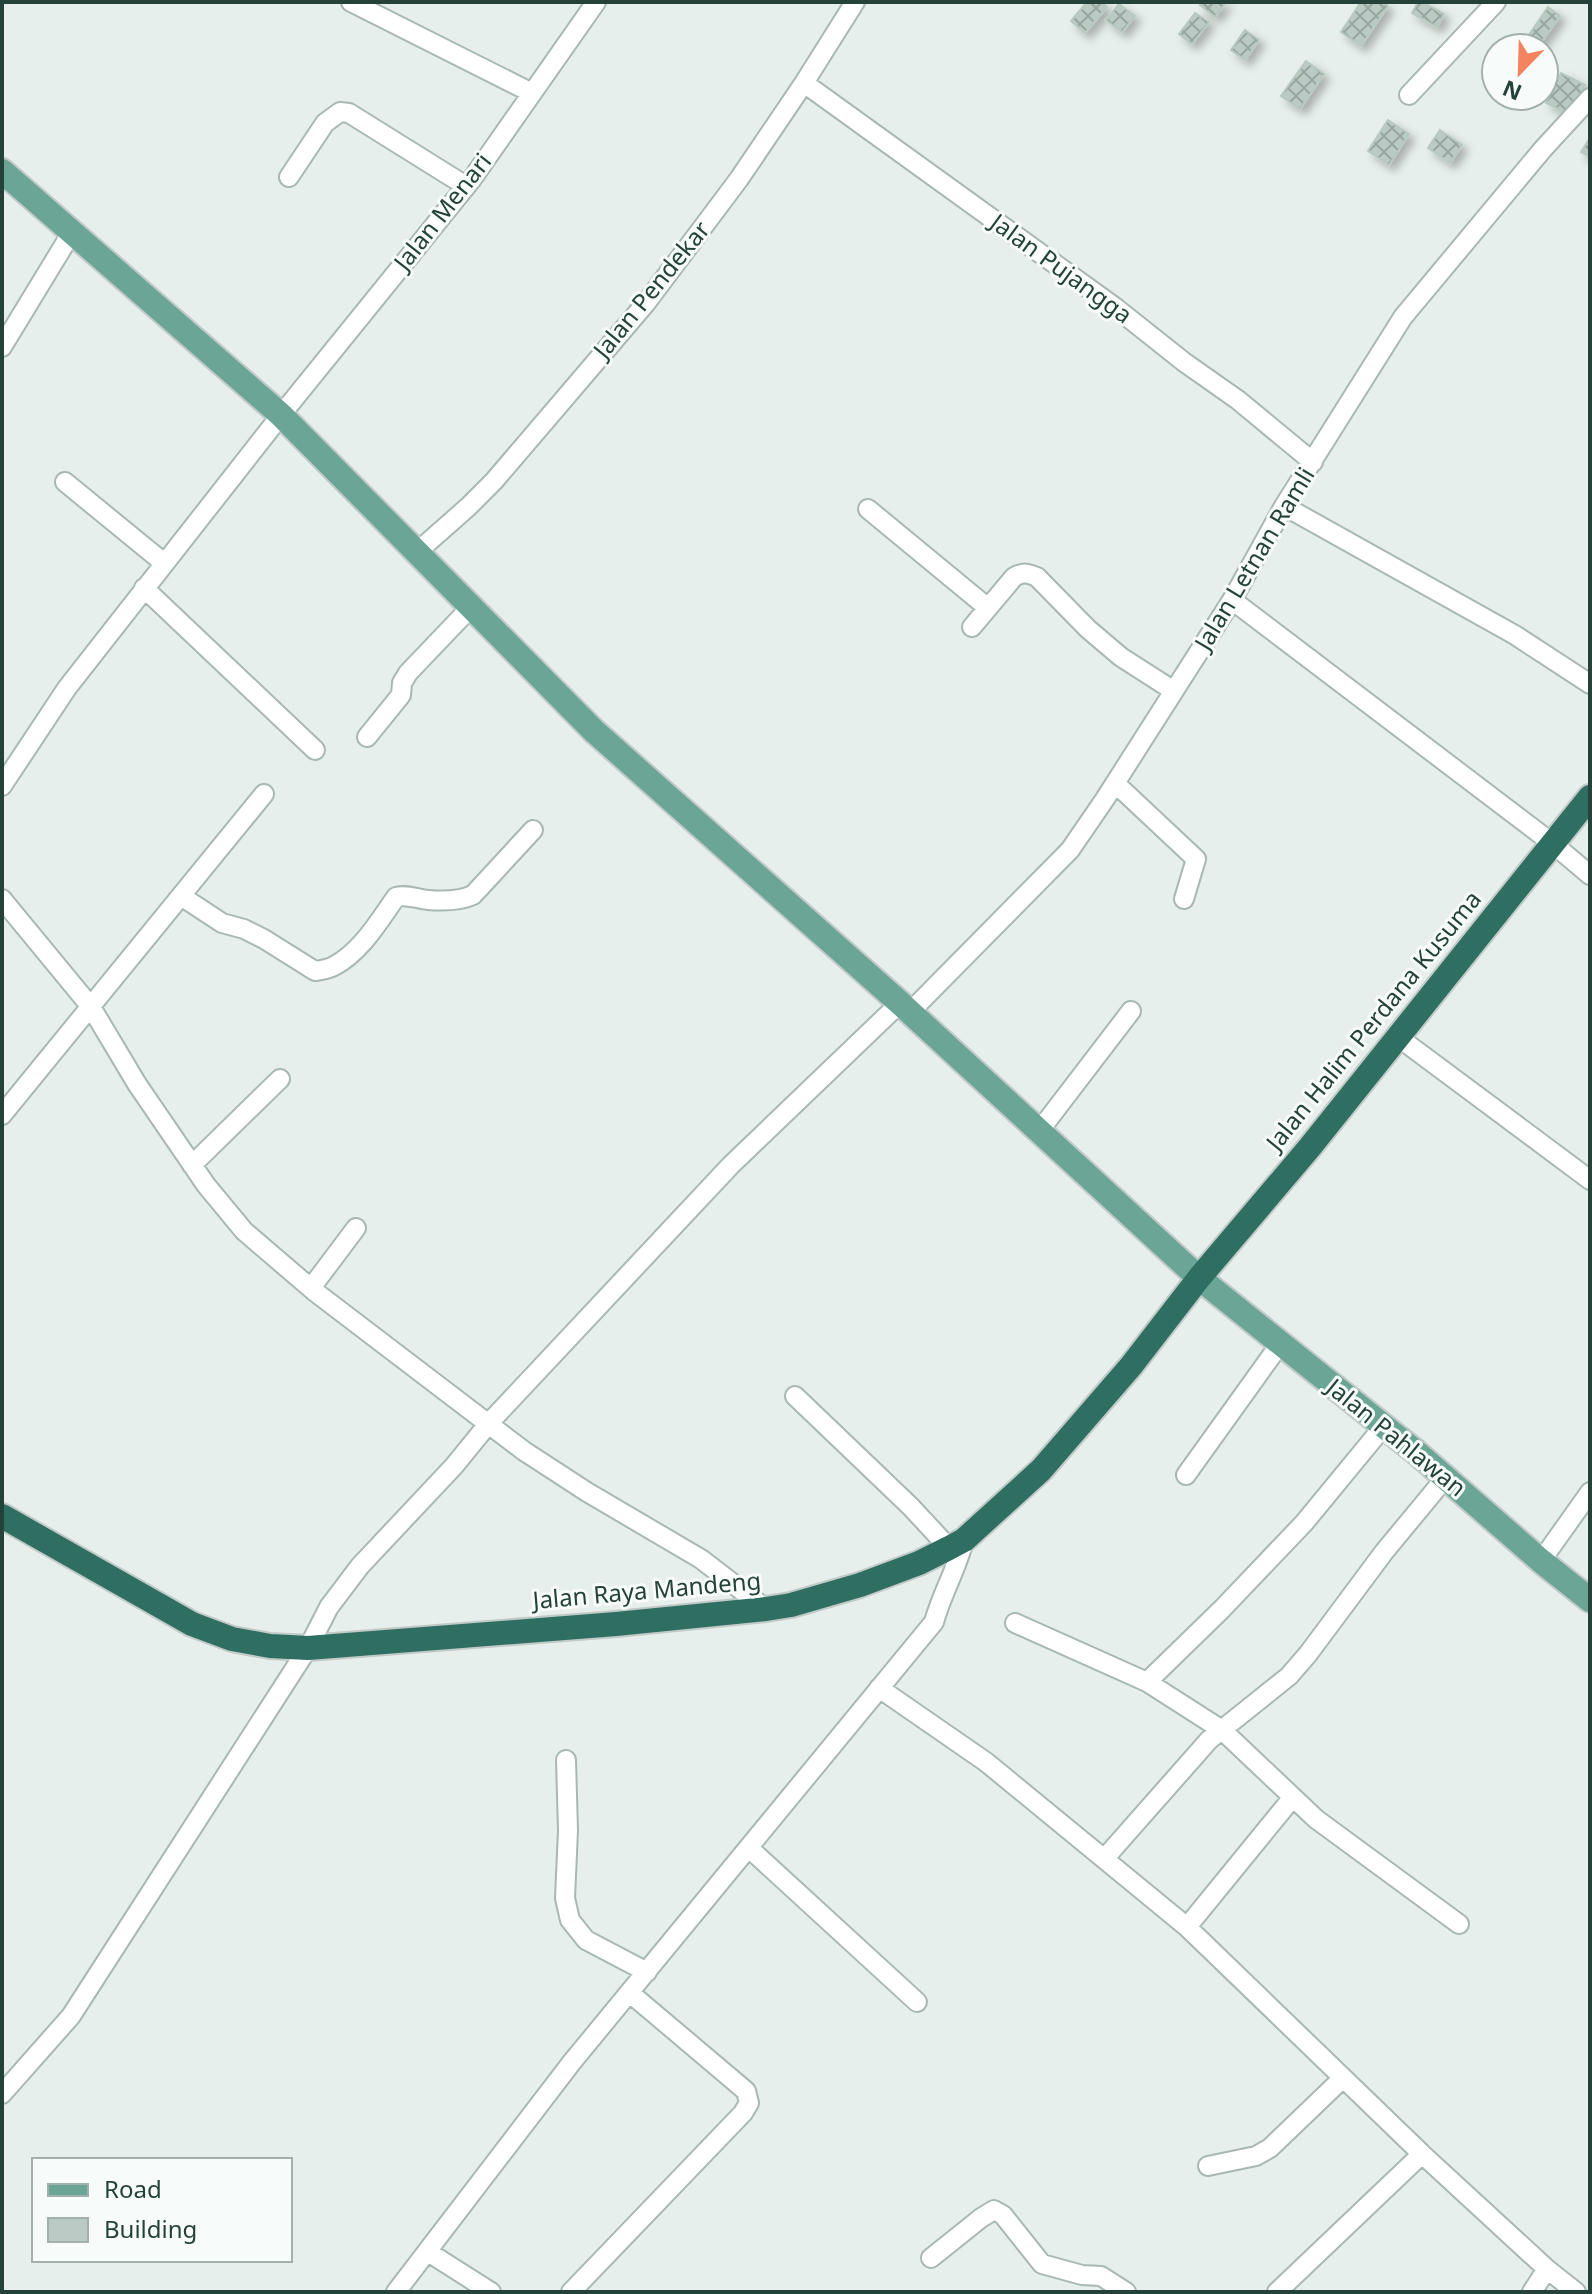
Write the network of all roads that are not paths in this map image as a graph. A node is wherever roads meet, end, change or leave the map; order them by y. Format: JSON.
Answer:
{"nodes":[{"id":1,"x":351,"y":2,"type":"edge"},
{"id":2,"x":596,"y":2,"type":"edge"},
{"id":3,"x":855,"y":2,"type":"edge"},
{"id":4,"x":1496,"y":2,"type":"edge"},
{"id":5,"x":804,"y":83,"type":"junction"},
{"id":6,"x":532,"y":93,"type":"junction"},
{"id":7,"x":1409,"y":95,"type":"dead end"},
{"id":8,"x":1590,"y":98,"type":"edge"},
{"id":9,"x":2,"y":171,"type":"edge"},
{"id":10,"x":289,"y":177,"type":"dead end"},
{"id":11,"x":466,"y":186,"type":"junction"},
{"id":12,"x":72,"y":232,"type":"junction"},
{"id":13,"x":2,"y":347,"type":"edge"},
{"id":14,"x":281,"y":415,"type":"junction"},
{"id":15,"x":1313,"y":462,"type":"junction"},
{"id":16,"x":65,"y":482,"type":"dead end"},
{"id":17,"x":1284,"y":506,"type":"junction"},
{"id":18,"x":868,"y":509,"type":"dead end"},
{"id":19,"x":417,"y":552,"type":"junction"},
{"id":20,"x":164,"y":563,"type":"junction"},
{"id":21,"x":144,"y":588,"type":"junction"},
{"id":22,"x":1232,"y":600,"type":"junction"},
{"id":23,"x":471,"y":607,"type":"junction"},
{"id":24,"x":988,"y":608,"type":"junction"},
{"id":25,"x":972,"y":627,"type":"dead end"},
{"id":26,"x":1590,"y":684,"type":"edge"},
{"id":27,"x":1174,"y":691,"type":"junction"},
{"id":28,"x":367,"y":737,"type":"dead end"},
{"id":29,"x":315,"y":750,"type":"dead end"},
{"id":30,"x":1115,"y":783,"type":"junction"},
{"id":31,"x":2,"y":786,"type":"edge"},
{"id":32,"x":264,"y":794,"type":"dead end"},
{"id":33,"x":1590,"y":797,"type":"edge"},
{"id":34,"x":533,"y":830,"type":"dead end"},
{"id":35,"x":1552,"y":843,"type":"junction"},
{"id":36,"x":1590,"y":875,"type":"edge"},
{"id":37,"x":181,"y":896,"type":"junction"},
{"id":38,"x":2,"y":899,"type":"edge"},
{"id":39,"x":1184,"y":899,"type":"dead end"},
{"id":40,"x":91,"y":1007,"type":"junction"},
{"id":41,"x":905,"y":1008,"type":"junction"},
{"id":42,"x":1131,"y":1011,"type":"dead end"},
{"id":43,"x":1398,"y":1037,"type":"junction"},
{"id":44,"x":280,"y":1079,"type":"dead end"},
{"id":45,"x":2,"y":1115,"type":"edge"},
{"id":46,"x":1040,"y":1130,"type":"junction"},
{"id":47,"x":192,"y":1165,"type":"junction"},
{"id":48,"x":1590,"y":1180,"type":"edge"},
{"id":49,"x":356,"y":1228,"type":"dead end"},
{"id":50,"x":1199,"y":1278,"type":"junction"},
{"id":51,"x":311,"y":1288,"type":"junction"},
{"id":52,"x":1280,"y":1344,"type":"junction"},
{"id":53,"x":795,"y":1396,"type":"dead end"},
{"id":54,"x":489,"y":1423,"type":"junction"},
{"id":55,"x":1383,"y":1427,"type":"junction"},
{"id":56,"x":1186,"y":1475,"type":"dead end"},
{"id":57,"x":1446,"y":1477,"type":"junction"},
{"id":58,"x":1590,"y":1492,"type":"edge"},
{"id":59,"x":2,"y":1516,"type":"edge"},
{"id":60,"x":957,"y":1544,"type":"junction"},
{"id":61,"x":1541,"y":1561,"type":"junction"},
{"id":62,"x":1590,"y":1600,"type":"edge"},
{"id":63,"x":766,"y":1609,"type":"junction"},
{"id":64,"x":1015,"y":1623,"type":"dead end"},
{"id":65,"x":308,"y":1648,"type":"junction"},
{"id":66,"x":1147,"y":1682,"type":"junction"},
{"id":67,"x":879,"y":1688,"type":"junction"},
{"id":68,"x":1222,"y":1730,"type":"junction"},
{"id":69,"x":566,"y":1760,"type":"dead end"},
{"id":70,"x":1293,"y":1797,"type":"junction"},
{"id":71,"x":749,"y":1848,"type":"junction"},
{"id":72,"x":1104,"y":1859,"type":"junction"},
{"id":73,"x":1459,"y":1924,"type":"dead end"},
{"id":74,"x":1187,"y":1927,"type":"junction"},
{"id":75,"x":647,"y":1972,"type":"junction"},
{"id":76,"x":630,"y":1993,"type":"junction"},
{"id":77,"x":917,"y":2002,"type":"dead end"},
{"id":78,"x":1343,"y":2078,"type":"junction"},
{"id":79,"x":2,"y":2094,"type":"edge"},
{"id":80,"x":1422,"y":2154,"type":"junction"},
{"id":81,"x":1208,"y":2166,"type":"dead end"},
{"id":82,"x":428,"y":2252,"type":"junction"},
{"id":83,"x":931,"y":2258,"type":"dead end"},
{"id":84,"x":1547,"y":2269,"type":"junction"},
{"id":85,"x":396,"y":2292,"type":"edge"},
{"id":86,"x":491,"y":2292,"type":"edge"},
{"id":87,"x":571,"y":2292,"type":"edge"},
{"id":88,"x":1126,"y":2292,"type":"edge"},
{"id":89,"x":1277,"y":2292,"type":"edge"},
{"id":90,"x":1532,"y":2292,"type":"edge"},
{"id":91,"x":1576,"y":2292,"type":"edge"}],
"edges":[{"from":1,"to":6,"type":"street"},
{"from":2,"to":6,"type":"street","name":"Jalan Menari"},
{"from":3,"to":5,"type":"street","name":"Jalan Pendekar"},
{"from":4,"to":7,"type":"street"},
{"from":5,"to":15,"type":"street","name":"Jalan Pujangga"},
{"from":5,"to":19,"type":"street","name":"Jalan Pendekar"},
{"from":6,"to":11,"type":"street","name":"Jalan Menari"},
{"from":8,"to":15,"type":"street","name":"Jalan Letnan Ramli"},
{"from":9,"to":12,"type":"main road","name":"Jalan Pahlawan"},
{"from":10,"to":11,"type":"street"},
{"from":11,"to":14,"type":"street","name":"Jalan Menari"},
{"from":12,"to":13,"type":"street"},
{"from":12,"to":14,"type":"main road","name":"Jalan Pahlawan"},
{"from":14,"to":19,"type":"main road","name":"Jalan Pahlawan"},
{"from":14,"to":20,"type":"street","name":"Jalan Menari"},
{"from":15,"to":17,"type":"street","name":"Jalan Letnan Ramli"},
{"from":16,"to":20,"type":"street"},
{"from":17,"to":22,"type":"street","name":"Jalan Letnan Ramli"},
{"from":17,"to":26,"type":"street"},
{"from":18,"to":24,"type":"street"},
{"from":19,"to":23,"type":"main road","name":"Jalan Pahlawan"},
{"from":20,"to":21,"type":"street","name":"Jalan Menari"},
{"from":21,"to":29,"type":"street"},
{"from":21,"to":31,"type":"street","name":"Jalan Menari"},
{"from":22,"to":27,"type":"street","name":"Jalan Letnan Ramli"},
{"from":22,"to":35,"type":"street"},
{"from":23,"to":28,"type":"street"},
{"from":23,"to":41,"type":"main road","name":"Jalan Pahlawan"},
{"from":24,"to":25,"type":"street"},
{"from":24,"to":27,"type":"street"},
{"from":27,"to":30,"type":"street","name":"Jalan Letnan Ramli"},
{"from":30,"to":39,"type":"street"},
{"from":30,"to":41,"type":"street","name":"Jalan Letnan Ramli"},
{"from":32,"to":37,"type":"street"},
{"from":33,"to":35,"type":"highway","name":"Jalan Halim Perdana Kusuma"},
{"from":34,"to":37,"type":"street"},
{"from":35,"to":36,"type":"street"},
{"from":35,"to":43,"type":"highway","name":"Jalan Halim Perdana Kusuma"},
{"from":37,"to":40,"type":"street"},
{"from":38,"to":40,"type":"street"},
{"from":40,"to":45,"type":"street"},
{"from":40,"to":47,"type":"street"},
{"from":41,"to":46,"type":"main road","name":"Jalan Pahlawan"},
{"from":41,"to":54,"type":"street","name":"Jalan Letnan Ramli"},
{"from":42,"to":46,"type":"street"},
{"from":43,"to":48,"type":"street"},
{"from":43,"to":50,"type":"highway","name":"Jalan Halim Perdana Kusuma"},
{"from":44,"to":47,"type":"street"},
{"from":46,"to":50,"type":"main road","name":"Jalan Pahlawan"},
{"from":47,"to":51,"type":"street"},
{"from":49,"to":51,"type":"street"},
{"from":50,"to":52,"type":"main road","name":"Jalan Pahlawan"},
{"from":50,"to":60,"type":"highway","name":"Jalan Raya Mandeng"},
{"from":51,"to":54,"type":"street"},
{"from":52,"to":55,"type":"main road","name":"Jalan Pahlawan"},
{"from":52,"to":56,"type":"street"},
{"from":53,"to":60,"type":"street"},
{"from":54,"to":63,"type":"street"},
{"from":54,"to":65,"type":"street","name":"Jalan Letnan Ramli"},
{"from":55,"to":57,"type":"main road","name":"Jalan Pahlawan"},
{"from":55,"to":66,"type":"street"},
{"from":57,"to":61,"type":"main road","name":"Jalan Pahlawan"},
{"from":57,"to":68,"type":"street"},
{"from":58,"to":61,"type":"street"},
{"from":59,"to":65,"type":"highway","name":"Jalan Raya Mandeng"},
{"from":60,"to":63,"type":"highway","name":"Jalan Raya Mandeng"},
{"from":60,"to":67,"type":"street"},
{"from":61,"to":62,"type":"main road","name":"Jalan Pahlawan"},
{"from":63,"to":65,"type":"highway","name":"Jalan Raya Mandeng"},
{"from":64,"to":66,"type":"street"},
{"from":65,"to":79,"type":"street","name":"Jalan Letnan Ramli"},
{"from":66,"to":68,"type":"street"},
{"from":67,"to":71,"type":"street"},
{"from":67,"to":72,"type":"street"},
{"from":68,"to":70,"type":"street"},
{"from":68,"to":72,"type":"street"},
{"from":69,"to":75,"type":"street"},
{"from":70,"to":73,"type":"street"},
{"from":70,"to":74,"type":"street"},
{"from":71,"to":75,"type":"street"},
{"from":71,"to":77,"type":"street"},
{"from":72,"to":74,"type":"street"},
{"from":74,"to":78,"type":"street"},
{"from":75,"to":76,"type":"street"},
{"from":76,"to":82,"type":"street"},
{"from":76,"to":87,"type":"street"},
{"from":78,"to":80,"type":"street"},
{"from":78,"to":81,"type":"street"},
{"from":80,"to":84,"type":"street"},
{"from":80,"to":89,"type":"street"},
{"from":82,"to":85,"type":"street"},
{"from":82,"to":86,"type":"street"},
{"from":83,"to":88,"type":"street"},
{"from":84,"to":90,"type":"street"},
{"from":84,"to":91,"type":"street"}]}
